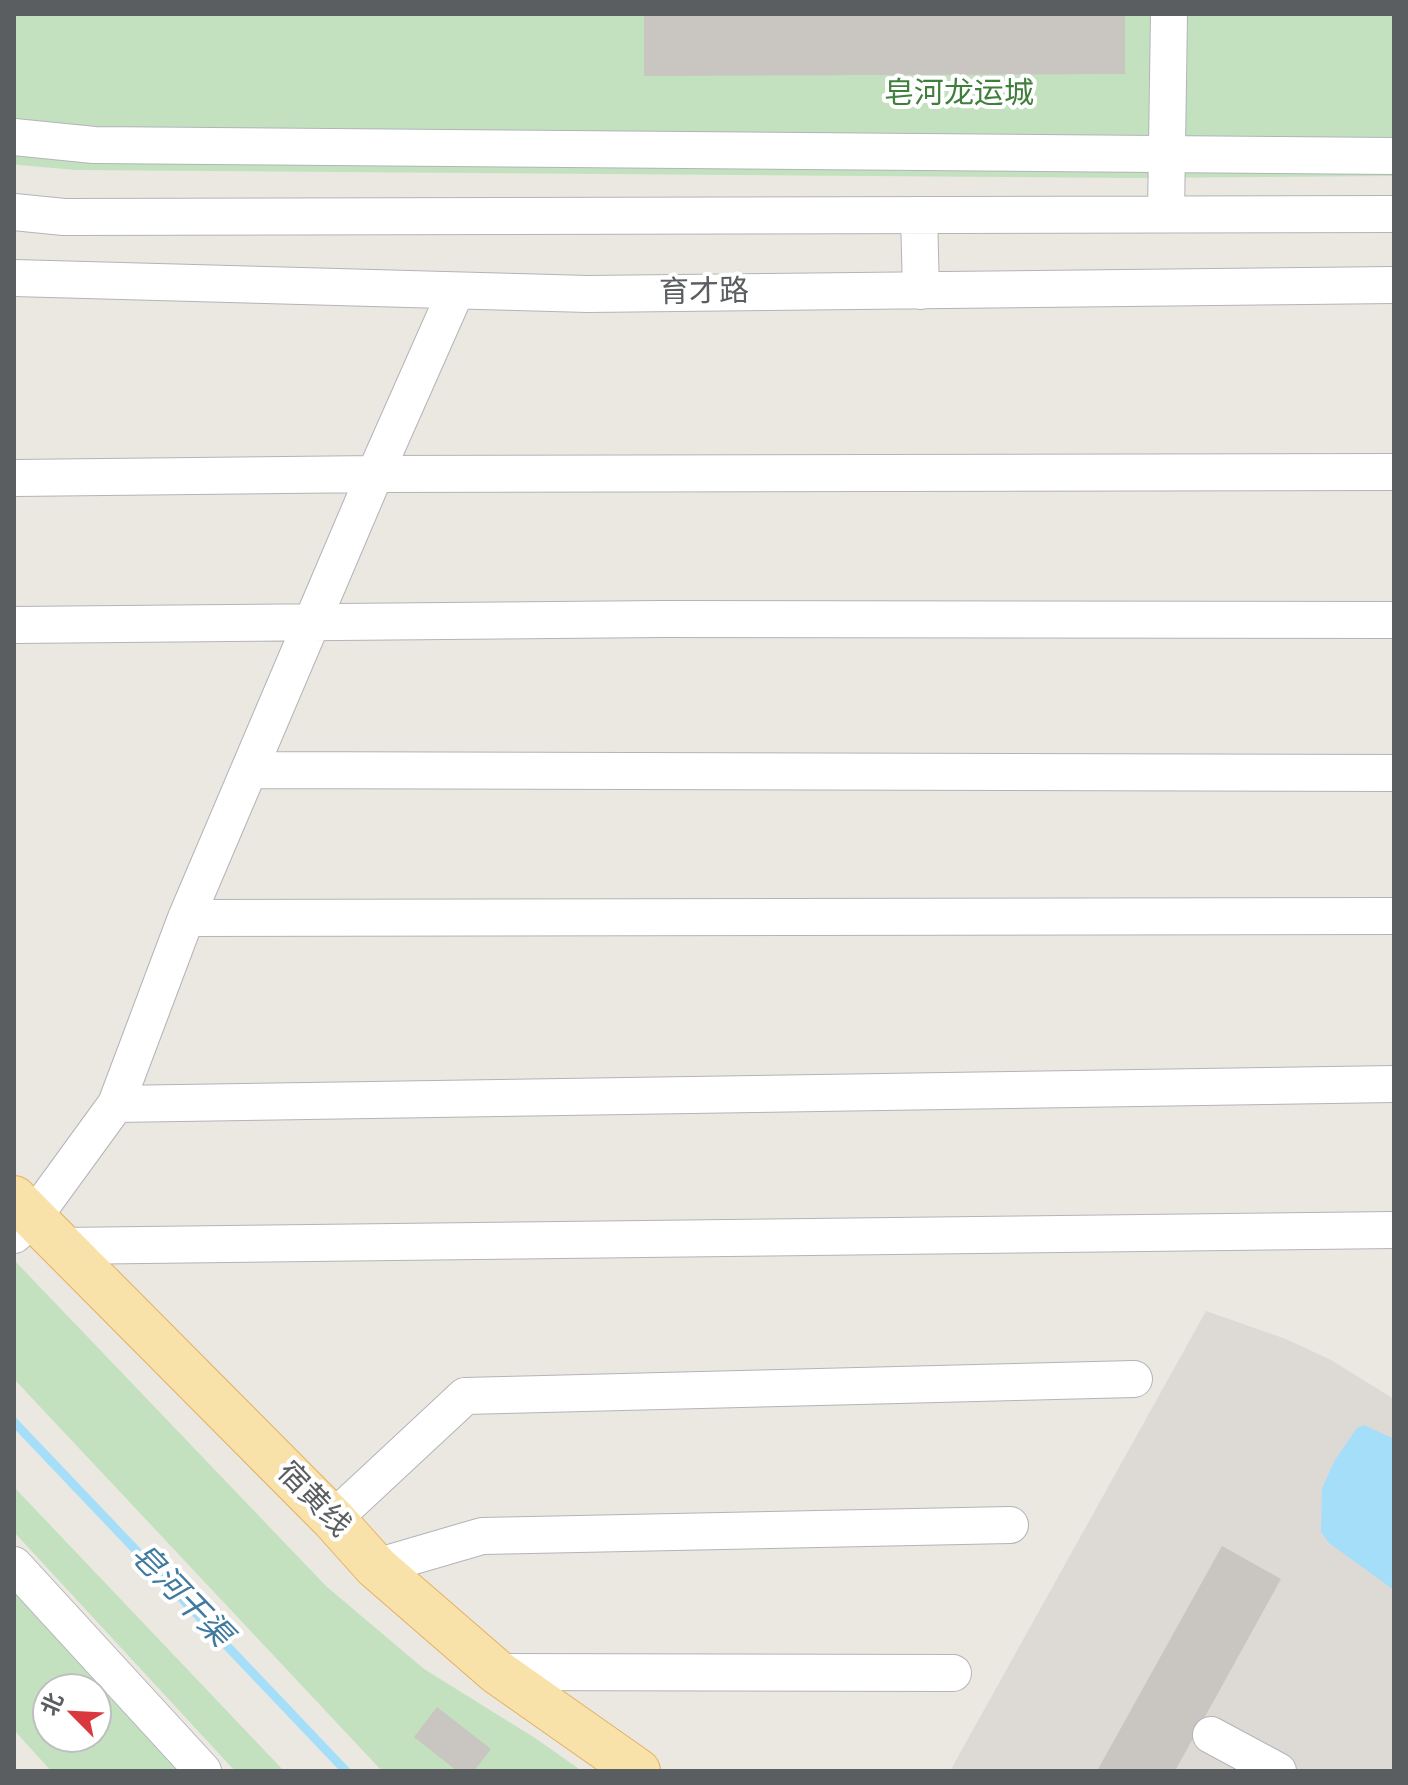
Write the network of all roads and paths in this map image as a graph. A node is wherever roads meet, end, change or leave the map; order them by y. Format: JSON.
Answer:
{"nodes":[{"id":1,"x":1169,"y":14,"type":"edge"},
{"id":2,"x":14,"y":137,"type":"edge"},
{"id":3,"x":1167,"y":154,"type":"junction"},
{"id":4,"x":1394,"y":156,"type":"edge"},
{"id":5,"x":14,"y":212,"type":"edge"},
{"id":6,"x":1166,"y":214,"type":"junction"},
{"id":7,"x":1394,"y":214,"type":"edge"},
{"id":8,"x":919,"y":215,"type":"junction"},
{"id":9,"x":14,"y":278,"type":"edge"},
{"id":10,"x":1394,"y":285,"type":"edge"},
{"id":11,"x":456,"y":291,"type":"junction"},
{"id":12,"x":921,"y":291,"type":"junction"},
{"id":13,"x":1394,"y":472,"type":"edge"},
{"id":14,"x":375,"y":474,"type":"junction"},
{"id":15,"x":14,"y":478,"type":"edge"},
{"id":16,"x":1394,"y":620,"type":"edge"},
{"id":17,"x":312,"y":621,"type":"junction"},
{"id":18,"x":14,"y":625,"type":"edge"},
{"id":19,"x":249,"y":770,"type":"junction"},
{"id":20,"x":1394,"y":773,"type":"edge"},
{"id":21,"x":1394,"y":916,"type":"edge"},
{"id":22,"x":186,"y":918,"type":"junction"},
{"id":23,"x":1394,"y":1084,"type":"edge"},
{"id":24,"x":116,"y":1104,"type":"junction"},
{"id":25,"x":30,"y":1224,"type":"edge"},
{"id":26,"x":1394,"y":1230,"type":"edge"},
{"id":27,"x":1134,"y":1379,"type":"dead end"},
{"id":28,"x":333,"y":1519,"type":"junction"},
{"id":29,"x":1010,"y":1525,"type":"dead end"},
{"id":30,"x":14,"y":1565,"type":"edge"},
{"id":31,"x":376,"y":1567,"type":"junction"},
{"id":32,"x":497,"y":1672,"type":"junction"},
{"id":33,"x":953,"y":1673,"type":"dead end"},
{"id":34,"x":1211,"y":1735,"type":"dead end"},
{"id":35,"x":203,"y":1771,"type":"edge"},
{"id":36,"x":638,"y":1771,"type":"edge"},
{"id":37,"x":1278,"y":1771,"type":"edge"}],
"edges":[{"from":1,"to":3,"type":"street"},
{"from":2,"to":3,"type":"street"},
{"from":3,"to":4,"type":"street"},
{"from":3,"to":6,"type":"street"},
{"from":5,"to":8,"type":"street"},
{"from":6,"to":7,"type":"street"},
{"from":6,"to":8,"type":"street"},
{"from":8,"to":12,"type":"street"},
{"from":9,"to":11,"type":"street","name":"育才路"},
{"from":10,"to":12,"type":"street","name":"育才路"},
{"from":11,"to":12,"type":"street","name":"育才路"},
{"from":11,"to":14,"type":"street"},
{"from":13,"to":14,"type":"street"},
{"from":14,"to":15,"type":"street"},
{"from":14,"to":17,"type":"street"},
{"from":16,"to":17,"type":"street"},
{"from":17,"to":18,"type":"street"},
{"from":17,"to":19,"type":"street"},
{"from":19,"to":20,"type":"street"},
{"from":19,"to":22,"type":"street"},
{"from":21,"to":22,"type":"street"},
{"from":22,"to":24,"type":"street"},
{"from":23,"to":24,"type":"street"},
{"from":24,"to":25,"type":"street"},
{"from":25,"to":26,"type":"street"},
{"from":25,"to":28,"type":"main road","name":"宿黄线"},
{"from":27,"to":28,"type":"street"},
{"from":28,"to":31,"type":"main road","name":"宿黄线"},
{"from":29,"to":31,"type":"street"},
{"from":30,"to":35,"type":"street"},
{"from":31,"to":32,"type":"main road","name":"宿黄线"},
{"from":32,"to":33,"type":"street"},
{"from":32,"to":36,"type":"main road","name":"宿黄线"},
{"from":34,"to":37,"type":"street"}]}
